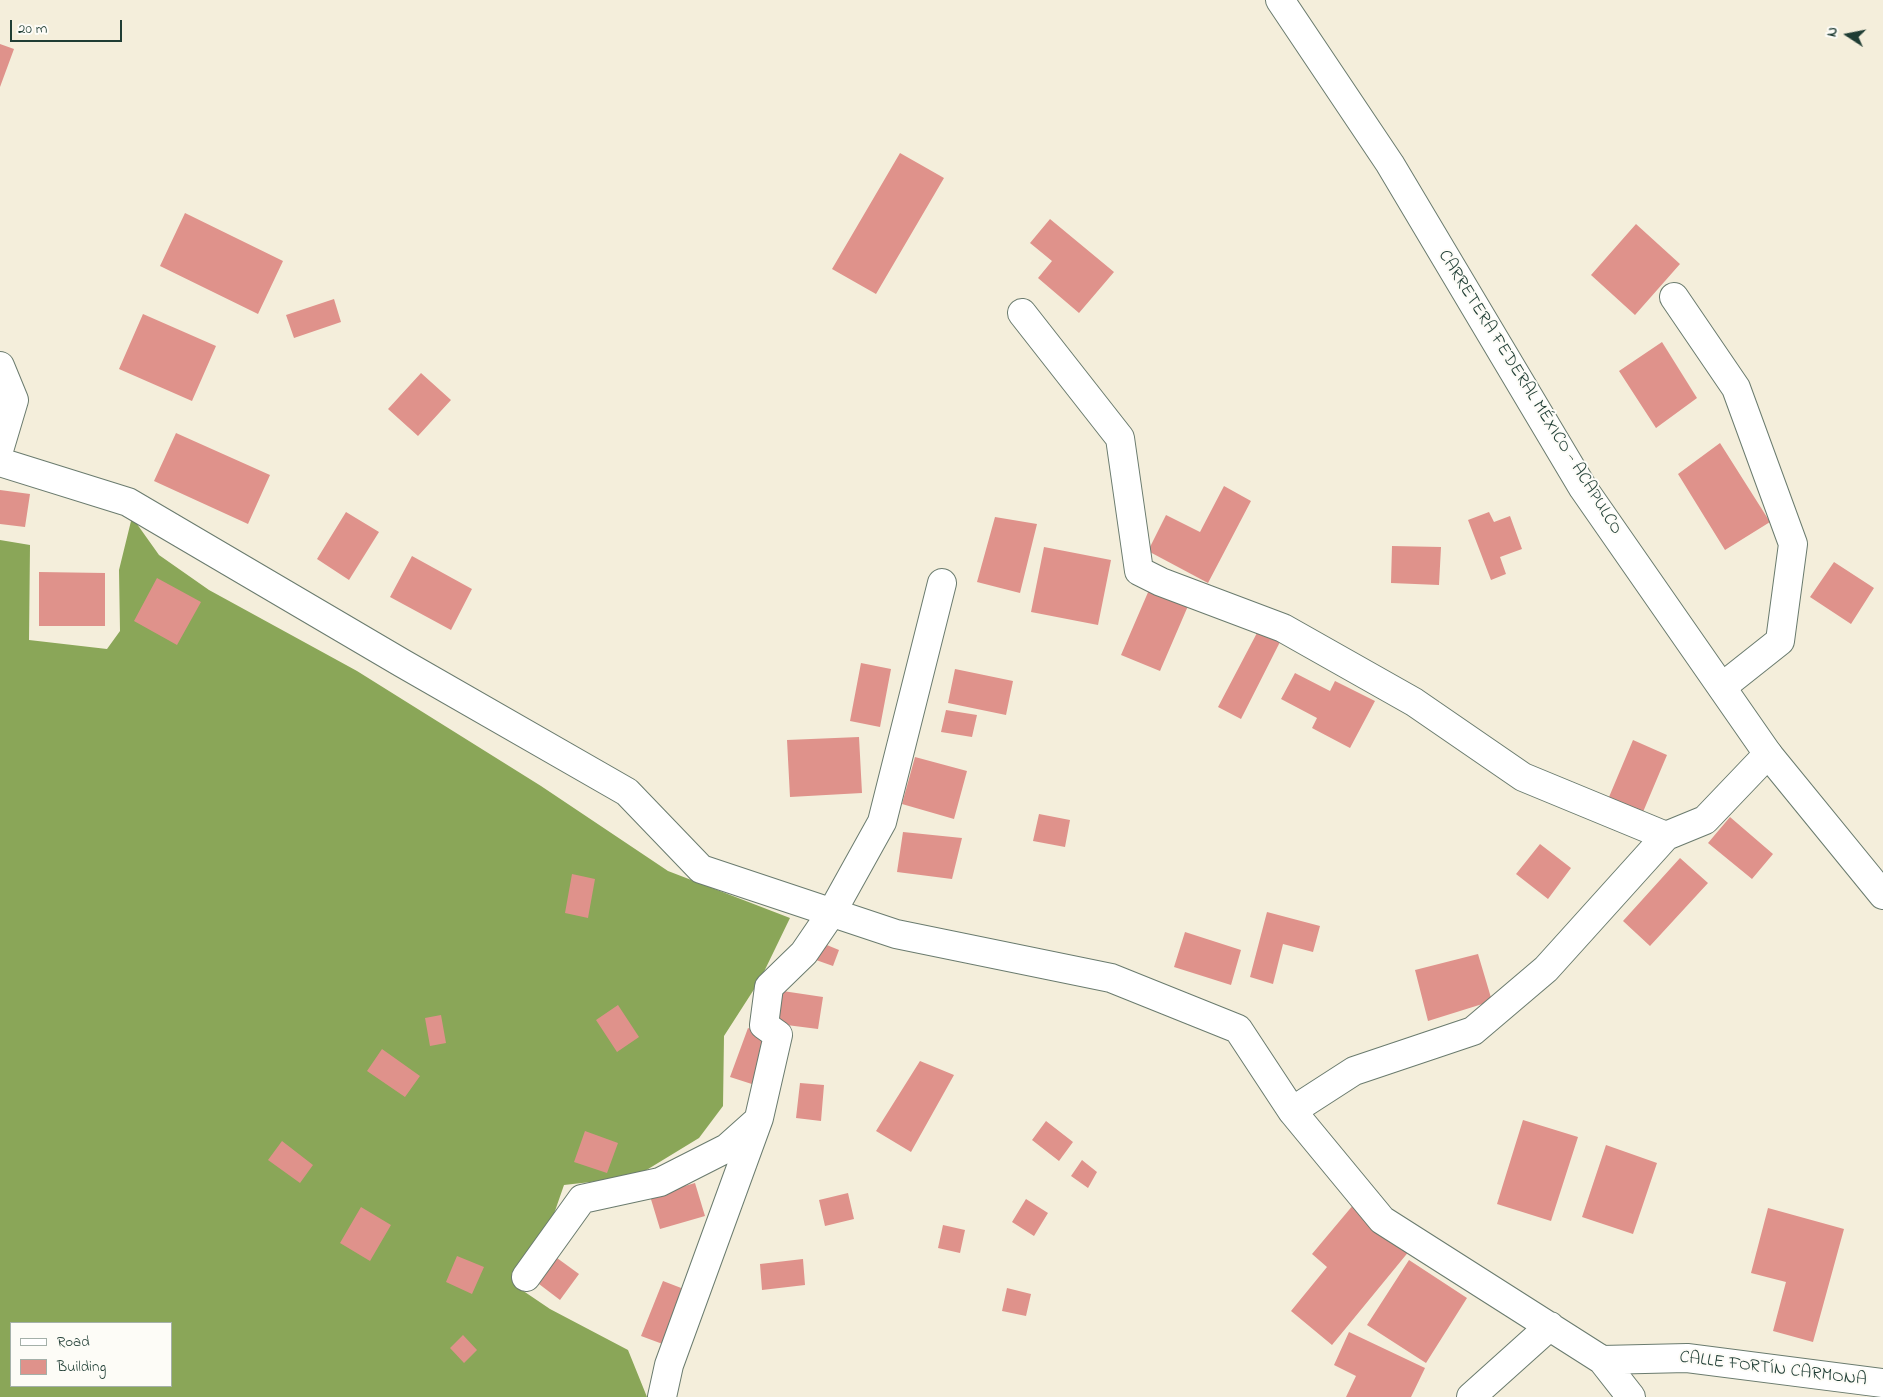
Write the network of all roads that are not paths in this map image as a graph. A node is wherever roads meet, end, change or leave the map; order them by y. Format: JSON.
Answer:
{"nodes":[{"id":1,"x":1280,"y":0,"type":"edge"},
{"id":2,"x":1674,"y":297,"type":"dead end"},
{"id":3,"x":1022,"y":313,"type":"dead end"},
{"id":4,"x":0,"y":366,"type":"edge"},
{"id":5,"x":0,"y":447,"type":"edge"},
{"id":6,"x":0,"y":462,"type":"edge"},
{"id":7,"x":942,"y":583,"type":"dead end"},
{"id":8,"x":1722,"y":687,"type":"junction"},
{"id":9,"x":1768,"y":754,"type":"junction"},
{"id":10,"x":1666,"y":836,"type":"junction"},
{"id":11,"x":1883,"y":895,"type":"edge"},
{"id":12,"x":832,"y":912,"type":"junction"},
{"id":13,"x":1292,"y":1111,"type":"junction"},
{"id":14,"x":759,"y":1118,"type":"junction"},
{"id":15,"x":526,"y":1277,"type":"dead end"},
{"id":16,"x":1550,"y":1326,"type":"junction"},
{"id":17,"x":1602,"y":1360,"type":"junction"},
{"id":18,"x":1883,"y":1383,"type":"edge"},
{"id":19,"x":662,"y":1397,"type":"edge"},
{"id":20,"x":1471,"y":1397,"type":"edge"},
{"id":21,"x":1632,"y":1397,"type":"edge"}],
"edges":[{"from":1,"to":8,"type":"street","name":"CARRETERA FEDERAL MÉXICO - ACAPULCO"},
{"from":2,"to":8,"type":"street"},
{"from":3,"to":10,"type":"street"},
{"from":4,"to":5,"type":"street"},
{"from":6,"to":12,"type":"street"},
{"from":7,"to":12,"type":"street"},
{"from":8,"to":9,"type":"street","name":"CARRETERA FEDERAL MÉXICO - ACAPULCO"},
{"from":9,"to":10,"type":"street"},
{"from":9,"to":11,"type":"street","name":"CARRETERA FEDERAL MÉXICO - ACAPULCO"},
{"from":10,"to":13,"type":"street"},
{"from":12,"to":13,"type":"street"},
{"from":12,"to":14,"type":"street"},
{"from":13,"to":16,"type":"street"},
{"from":14,"to":15,"type":"street"},
{"from":14,"to":19,"type":"street"},
{"from":16,"to":17,"type":"street"},
{"from":16,"to":20,"type":"street"},
{"from":17,"to":18,"type":"street","name":"CALLE FORTÍN CARMONA"},
{"from":17,"to":21,"type":"street"}]}
